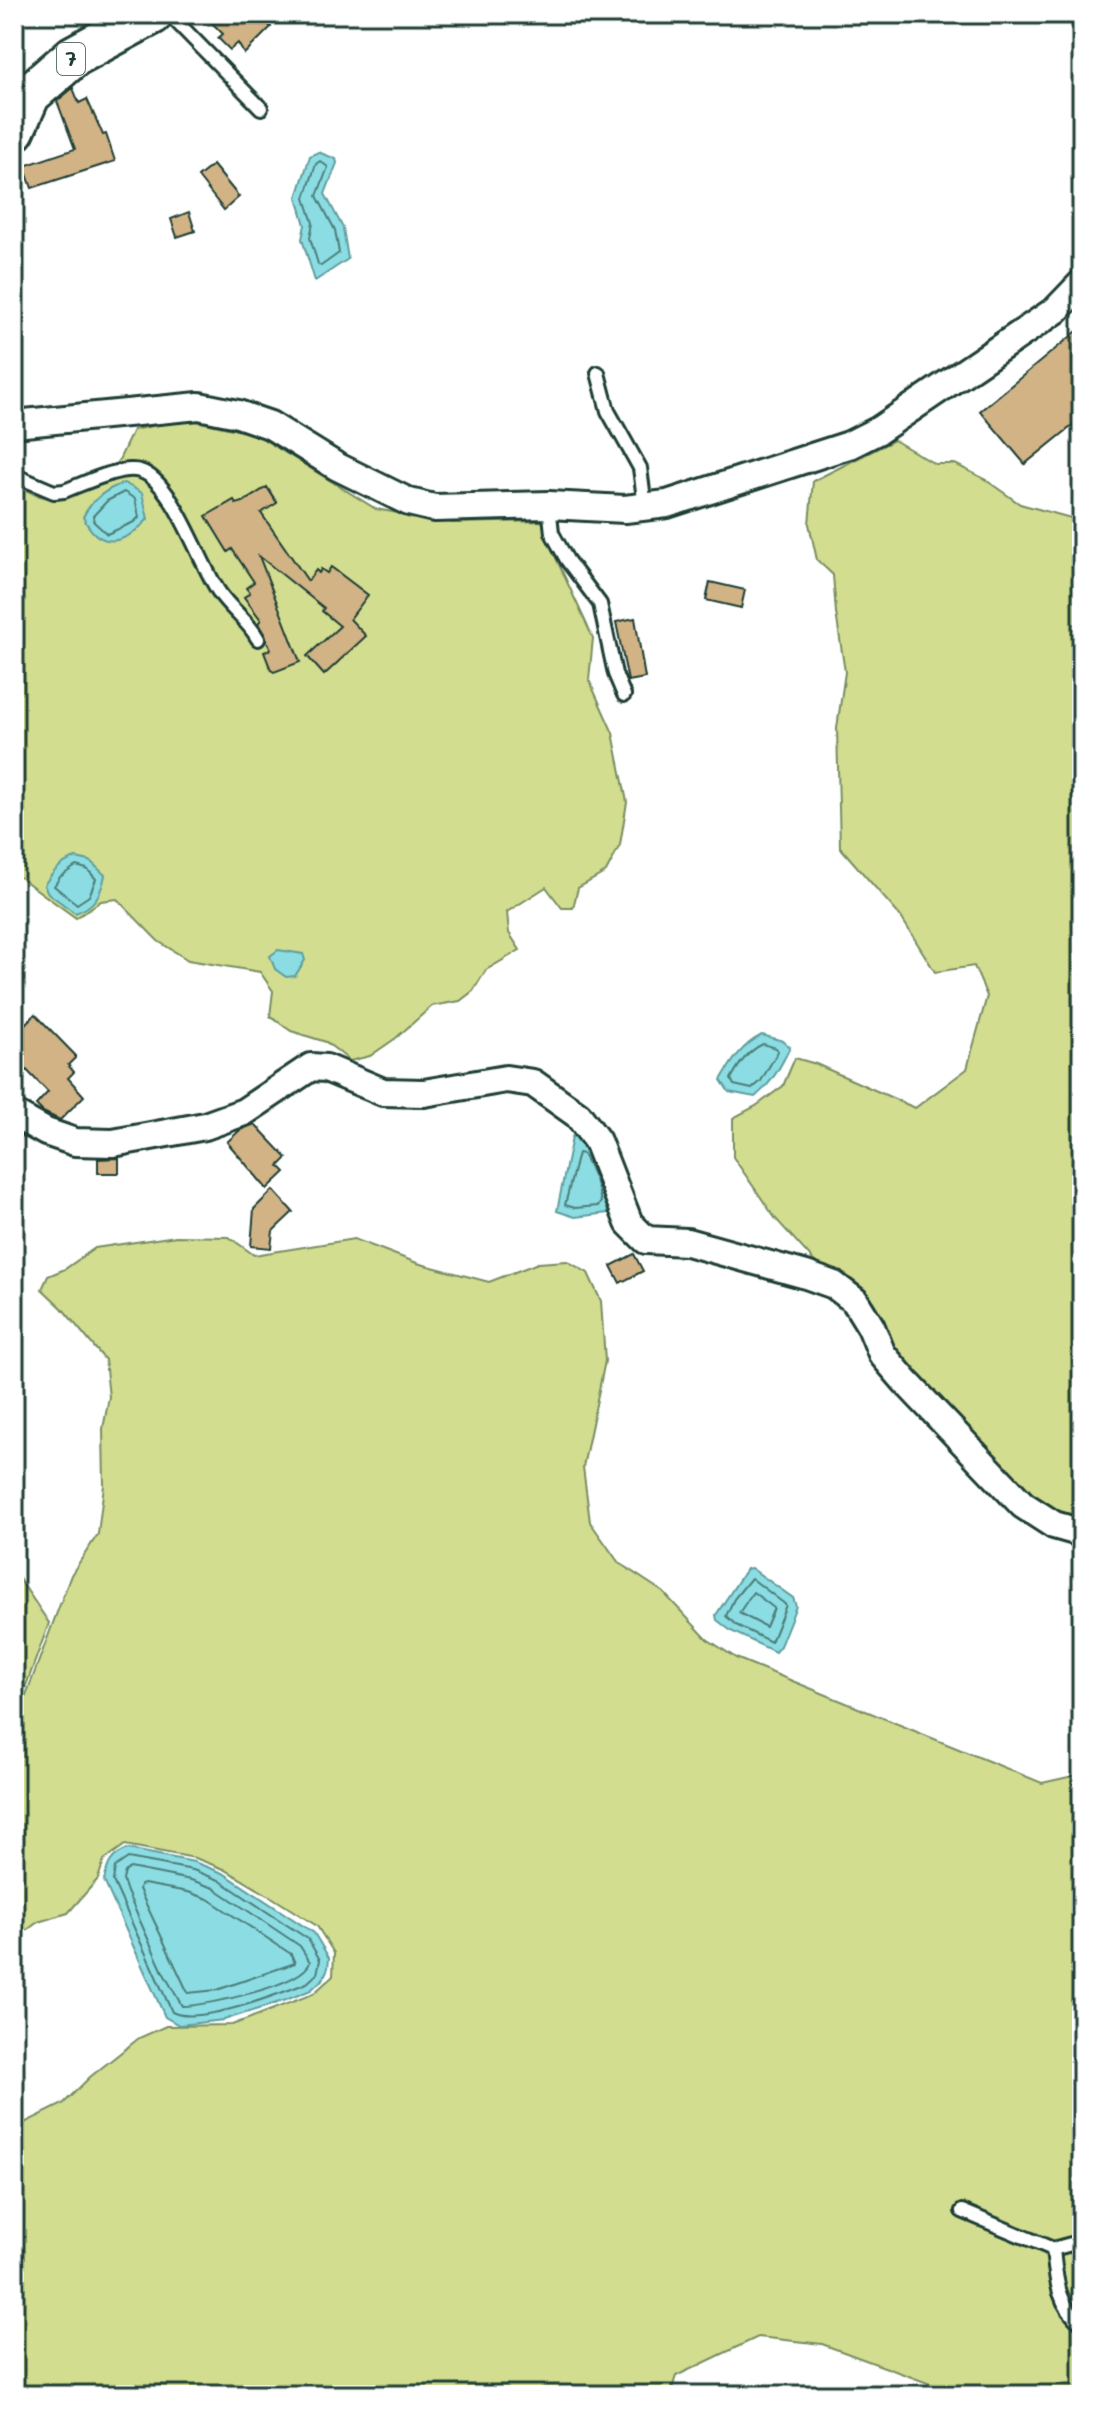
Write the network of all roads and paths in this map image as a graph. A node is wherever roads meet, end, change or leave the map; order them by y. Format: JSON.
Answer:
{"nodes":[{"id":1,"x":152,"y":14,"type":"edge"},
{"id":2,"x":169,"y":14,"type":"edge"},
{"id":3,"x":261,"y":108,"type":"dead end"},
{"id":4,"x":14,"y":130,"type":"edge"},
{"id":5,"x":1082,"y":283,"type":"edge"},
{"id":6,"x":598,"y":373,"type":"dead end"},
{"id":7,"x":14,"y":424,"type":"edge"},
{"id":8,"x":14,"y":475,"type":"edge"},
{"id":9,"x":549,"y":505,"type":"junction"},
{"id":10,"x":645,"y":507,"type":"junction"},
{"id":11,"x":258,"y":639,"type":"dead end"},
{"id":12,"x":624,"y":695,"type":"dead end"},
{"id":13,"x":14,"y":1114,"type":"edge"},
{"id":14,"x":1082,"y":1533,"type":"edge"},
{"id":15,"x":962,"y":2211,"type":"dead end"},
{"id":16,"x":1082,"y":2241,"type":"edge"},
{"id":17,"x":1053,"y":2249,"type":"junction"},
{"id":18,"x":1082,"y":2324,"type":"edge"}],
"edges":[{"from":1,"to":4,"type":"main road","number":"7"},
{"from":2,"to":3,"type":"lane"},
{"from":5,"to":10,"type":"street"},
{"from":6,"to":10,"type":"lane"},
{"from":7,"to":9,"type":"street"},
{"from":8,"to":11,"type":"lane"},
{"from":9,"to":10,"type":"street"},
{"from":9,"to":12,"type":"lane"},
{"from":13,"to":14,"type":"street"},
{"from":15,"to":17,"type":"lane"},
{"from":16,"to":17,"type":"lane"},
{"from":17,"to":18,"type":"lane"}]}
